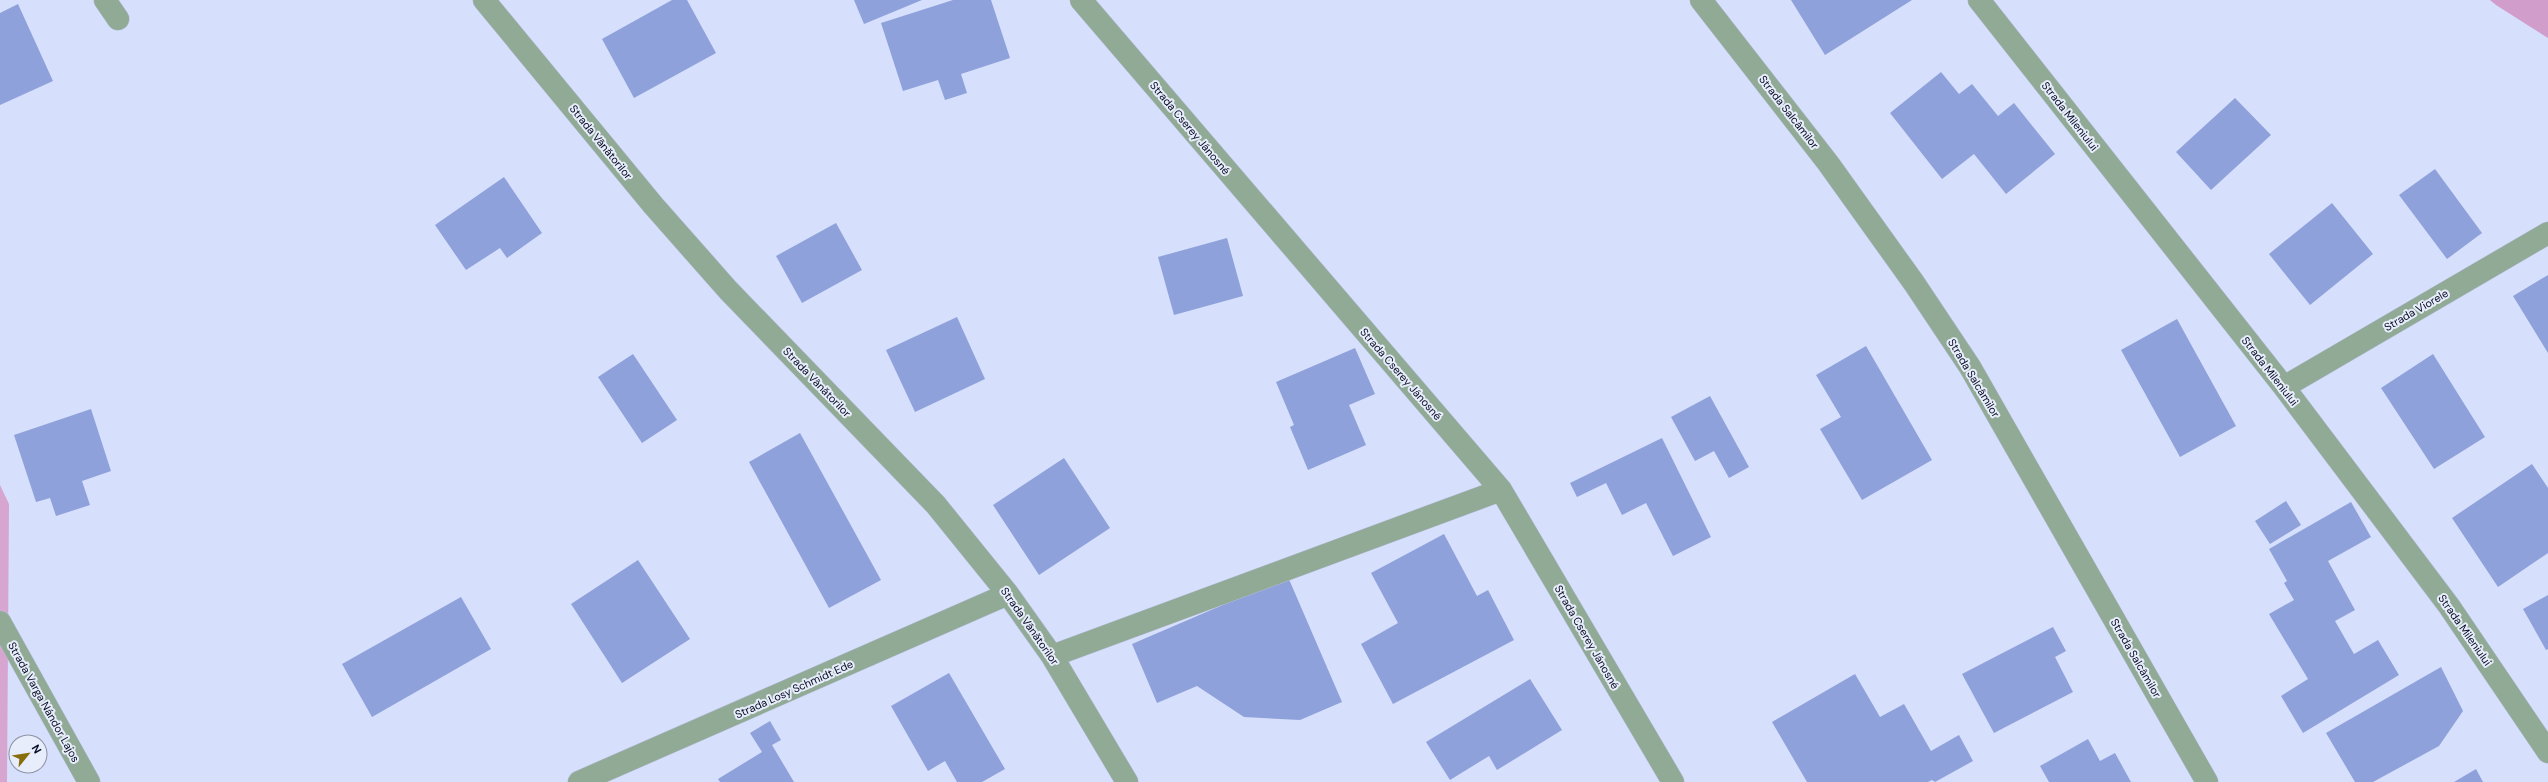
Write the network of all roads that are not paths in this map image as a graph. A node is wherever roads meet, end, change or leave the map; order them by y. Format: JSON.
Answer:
{"nodes":[{"id":1,"x":105,"y":0,"type":"edge"},
{"id":2,"x":484,"y":0,"type":"edge"},
{"id":3,"x":1080,"y":0,"type":"edge"},
{"id":4,"x":1701,"y":0,"type":"edge"},
{"id":5,"x":1979,"y":0,"type":"edge"},
{"id":6,"x":118,"y":18,"type":"dead end"},
{"id":7,"x":2548,"y":233,"type":"edge"},
{"id":8,"x":2284,"y":387,"type":"junction"},
{"id":9,"x":1501,"y":490,"type":"junction"},
{"id":10,"x":1008,"y":594,"type":"junction"},
{"id":11,"x":0,"y":622,"type":"edge"},
{"id":12,"x":1052,"y":656,"type":"junction"},
{"id":13,"x":2548,"y":752,"type":"edge"},
{"id":14,"x":593,"y":780,"type":"edge"},
{"id":15,"x":89,"y":782,"type":"edge"},
{"id":16,"x":1127,"y":782,"type":"edge"},
{"id":17,"x":1673,"y":782,"type":"edge"},
{"id":18,"x":2207,"y":782,"type":"edge"}],
"edges":[{"from":1,"to":6,"type":"street"},
{"from":2,"to":10,"type":"street","name":"Strada Vânătorilor"},
{"from":3,"to":9,"type":"street","name":"Strada Cserey Jánosné"},
{"from":4,"to":18,"type":"street","name":"Strada Salcâmilor"},
{"from":5,"to":8,"type":"street","name":"Strada Mileniului"},
{"from":7,"to":8,"type":"street","name":"Strada Viorele"},
{"from":8,"to":13,"type":"street","name":"Strada Mileniului"},
{"from":9,"to":12,"type":"street"},
{"from":9,"to":17,"type":"street","name":"Strada Cserey Jánosné"},
{"from":10,"to":12,"type":"street","name":"Strada Vânătorilor"},
{"from":10,"to":14,"type":"street","name":"Strada Losy Schmidt Ede"},
{"from":11,"to":15,"type":"street","name":"Strada Varga Nándor Lajos"},
{"from":12,"to":16,"type":"street","name":"Strada Vânătorilor"}]}
